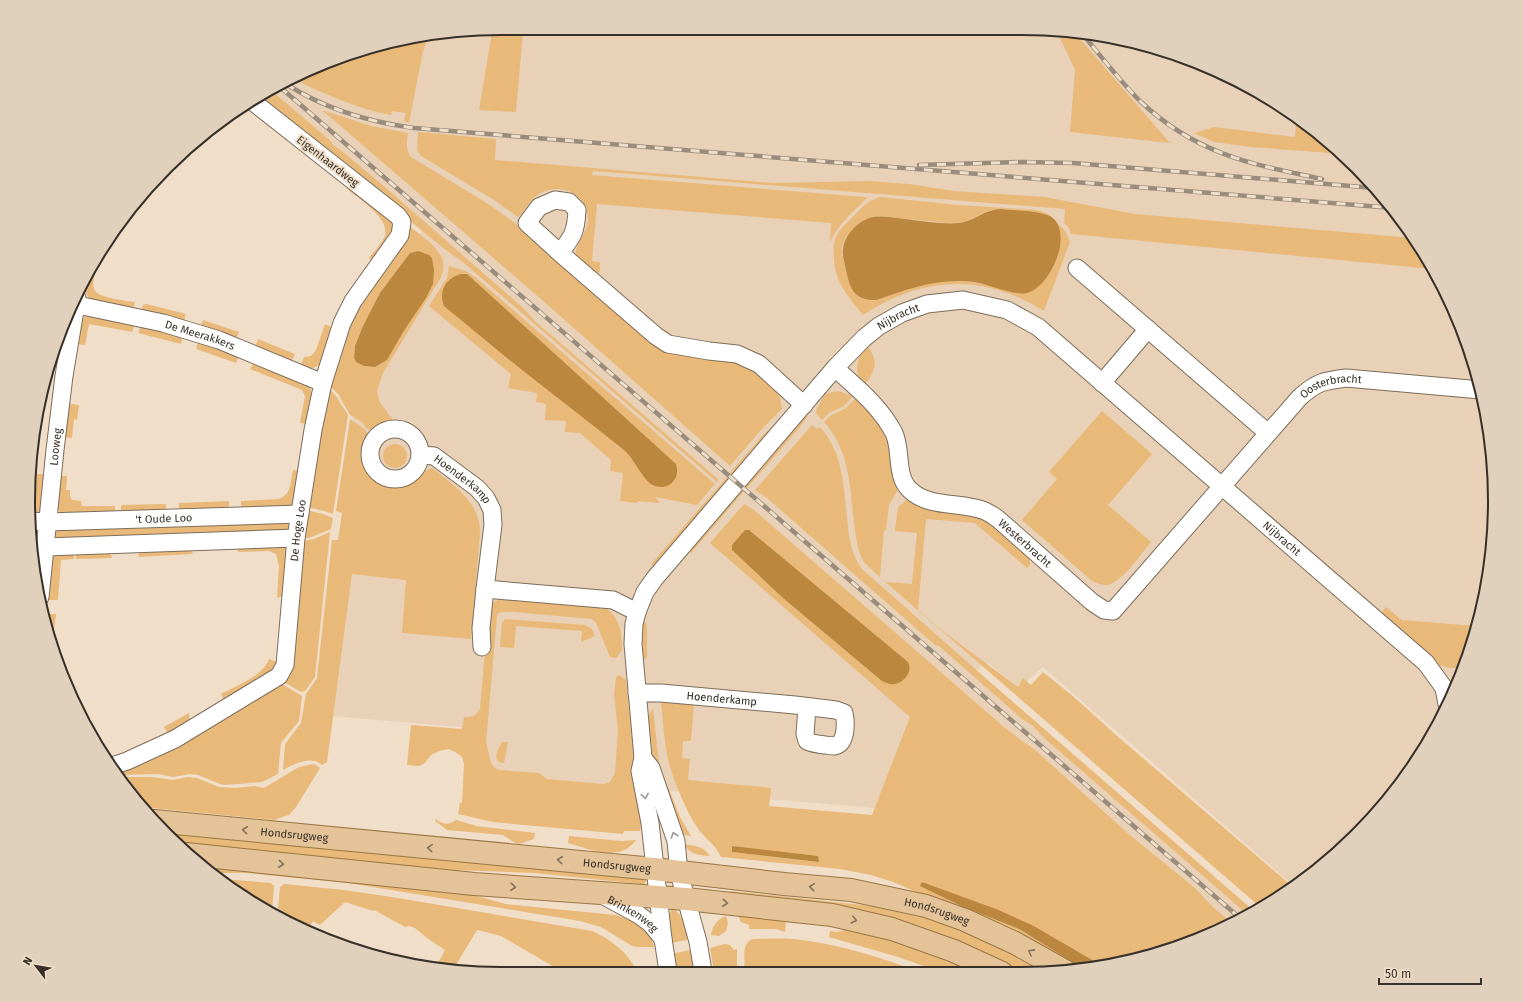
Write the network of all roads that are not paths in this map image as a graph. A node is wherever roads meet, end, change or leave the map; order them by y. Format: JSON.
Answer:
{"nodes":[{"id":1,"x":255,"y":105,"type":"edge"},
{"id":2,"x":398,"y":216,"type":"joint"},
{"id":3,"x":560,"y":253,"type":"dead end"},
{"id":4,"x":1077,"y":268,"type":"dead end"},
{"id":5,"x":79,"y":303,"type":"edge"},
{"id":6,"x":73,"y":317,"type":"edge"},
{"id":7,"x":1148,"y":329,"type":"junction"},
{"id":8,"x":835,"y":368,"type":"junction"},
{"id":9,"x":323,"y":383,"type":"junction"},
{"id":10,"x":1102,"y":383,"type":"junction"},
{"id":11,"x":1474,"y":389,"type":"edge"},
{"id":12,"x":804,"y":405,"type":"junction"},
{"id":13,"x":1268,"y":433,"type":"junction"},
{"id":14,"x":420,"y":456,"type":"dead end"},
{"id":15,"x":1222,"y":486,"type":"junction"},
{"id":16,"x":300,"y":514,"type":"junction"},
{"id":17,"x":36,"y":521,"type":"edge"},
{"id":18,"x":47,"y":522,"type":"junction"},
{"id":19,"x":296,"y":538,"type":"junction"},
{"id":20,"x":45,"y":547,"type":"junction"},
{"id":21,"x":39,"y":564,"type":"edge"},
{"id":22,"x":485,"y":589,"type":"junction"},
{"id":23,"x":637,"y":612,"type":"junction"},
{"id":24,"x":482,"y":647,"type":"dead end"},
{"id":25,"x":1448,"y":689,"type":"edge"},
{"id":26,"x":637,"y":694,"type":"junction"},
{"id":27,"x":807,"y":707,"type":"dead end"},
{"id":28,"x":644,"y":758,"type":"junction"},
{"id":29,"x":117,"y":764,"type":"edge"},
{"id":30,"x":163,"y":822,"type":"edge"},
{"id":31,"x":199,"y":855,"type":"edge"},
{"id":32,"x":654,"y":869,"type":"junction"},
{"id":33,"x":679,"y":873,"type":"junction"},
{"id":34,"x":599,"y":893,"type":"junction"},
{"id":35,"x":658,"y":898,"type":"junction"},
{"id":36,"x":686,"y":899,"type":"junction"},
{"id":37,"x":663,"y":939,"type":"junction"},
{"id":38,"x":1056,"y":966,"type":"edge"},
{"id":39,"x":667,"y":967,"type":"edge"},
{"id":40,"x":702,"y":967,"type":"edge"},
{"id":41,"x":989,"y":967,"type":"edge"}],
"edges":[{"from":1,"to":2,"type":"street","name":"Eigenhaardweg"},
{"from":2,"to":9,"type":"street","name":"De Hoge Loo"},
{"from":3,"to":12,"type":"street"},
{"from":4,"to":7,"type":"street"},
{"from":5,"to":9,"type":"street","name":"De Meerakkers"},
{"from":6,"to":18,"type":"street","name":"Looweg"},
{"from":7,"to":10,"type":"street"},
{"from":7,"to":13,"type":"street"},
{"from":8,"to":10,"type":"street","name":"Nijbracht"},
{"from":8,"to":12,"type":"street","name":"Nijbracht"},
{"from":8,"to":15,"type":"street","name":"Westerbracht"},
{"from":9,"to":16,"type":"street","name":"De Hoge Loo"},
{"from":10,"to":15,"type":"street","name":"Nijbracht"},
{"from":11,"to":13,"type":"street","name":"Oosterbracht"},
{"from":12,"to":23,"type":"street","name":"Nijbracht"},
{"from":13,"to":15,"type":"street","name":"Oosterbracht"},
{"from":14,"to":22,"type":"street","name":"Hoenderkamp"},
{"from":15,"to":25,"type":"street","name":"Nijbracht"},
{"from":16,"to":18,"type":"street","name":"'t Oude Loo"},
{"from":16,"to":19,"type":"street","name":"De Hoge Loo"},
{"from":17,"to":18,"type":"street","name":"'t Oude Loo"},
{"from":18,"to":20,"type":"street","name":"Looweg"},
{"from":19,"to":20,"type":"street"},
{"from":19,"to":29,"type":"street","name":"De Hoge Loo"},
{"from":20,"to":21,"type":"street","name":"Looweg"},
{"from":22,"to":23,"type":"street"},
{"from":22,"to":24,"type":"street","name":"Hoenderkamp"},
{"from":23,"to":26,"type":"street"},
{"from":26,"to":27,"type":"street","name":"Hoenderkamp"},
{"from":26,"to":28,"type":"street"},
{"from":28,"to":32,"type":"street","one_way":true},
{"from":33,"to":28,"type":"street","one_way":true},
{"from":32,"to":30,"type":"main road","name":"Hondsrugweg","one_way":true},
{"from":31,"to":34,"type":"main road","one_way":true},
{"from":32,"to":33,"type":"main road","name":"Hondsrugweg"},
{"from":32,"to":35,"type":"street","name":"Brinkenweg"},
{"from":33,"to":36,"type":"street"},
{"from":38,"to":33,"type":"main road","name":"Hondsrugweg","one_way":true},
{"from":34,"to":35,"type":"main road"},
{"from":34,"to":37,"type":"street","name":"Brinkenweg"},
{"from":35,"to":36,"type":"main road"},
{"from":35,"to":37,"type":"street","name":"Brinkenweg"},
{"from":36,"to":40,"type":"street"},
{"from":36,"to":41,"type":"main road","one_way":true},
{"from":37,"to":39,"type":"street","name":"Brinkenweg"}]}
